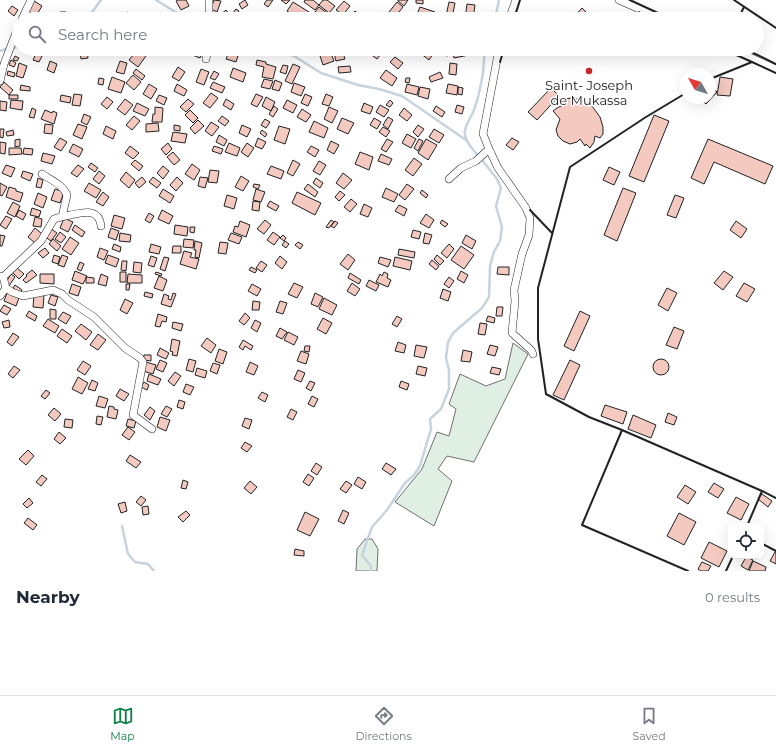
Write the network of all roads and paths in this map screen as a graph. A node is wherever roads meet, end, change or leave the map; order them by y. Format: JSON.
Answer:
{"nodes":[{"id":1,"x":31,"y":0,"type":"edge"},
{"id":2,"x":209,"y":0,"type":"edge"},
{"id":3,"x":516,"y":0,"type":"edge"},
{"id":4,"x":619,"y":0,"type":"edge"},
{"id":5,"x":25,"y":12,"type":"edge"},
{"id":6,"x":210,"y":12,"type":"edge"},
{"id":7,"x":512,"y":12,"type":"edge"},
{"id":8,"x":646,"y":12,"type":"edge"},
{"id":9,"x":12,"y":43,"type":"edge"},
{"id":10,"x":207,"y":56,"type":"edge"},
{"id":11,"x":498,"y":56,"type":"edge"},
{"id":12,"x":748,"y":56,"type":"edge"},
{"id":13,"x":206,"y":59,"type":"dead end"},
{"id":14,"x":776,"y":68,"type":"edge"},
{"id":15,"x":0,"y":81,"type":"edge"},
{"id":16,"x":488,"y":149,"type":"junction"},
{"id":17,"x":42,"y":174,"type":"dead end"},
{"id":18,"x":449,"y":179,"type":"dead end"},
{"id":19,"x":62,"y":217,"type":"junction"},
{"id":20,"x":101,"y":226,"type":"dead end"},
{"id":21,"x":2,"y":277,"type":"edge"},
{"id":22,"x":6,"y":288,"type":"junction"},
{"id":23,"x":0,"y":296,"type":"edge"},
{"id":24,"x":533,"y":354,"type":"dead end"},
{"id":25,"x":152,"y":429,"type":"dead end"}],
"edges":[{"from":1,"to":5,"type":"street"},
{"from":2,"to":6,"type":"street"},
{"from":3,"to":7,"type":"street"},
{"from":4,"to":8,"type":"street"},
{"from":9,"to":15,"type":"street"},
{"from":10,"to":13,"type":"street"},
{"from":11,"to":16,"type":"street"},
{"from":12,"to":14,"type":"street"},
{"from":16,"to":18,"type":"street"},
{"from":16,"to":24,"type":"street"},
{"from":17,"to":19,"type":"street"},
{"from":19,"to":20,"type":"street"},
{"from":19,"to":21,"type":"street"},
{"from":21,"to":22,"type":"street"},
{"from":22,"to":23,"type":"street"},
{"from":22,"to":25,"type":"street"}]}
